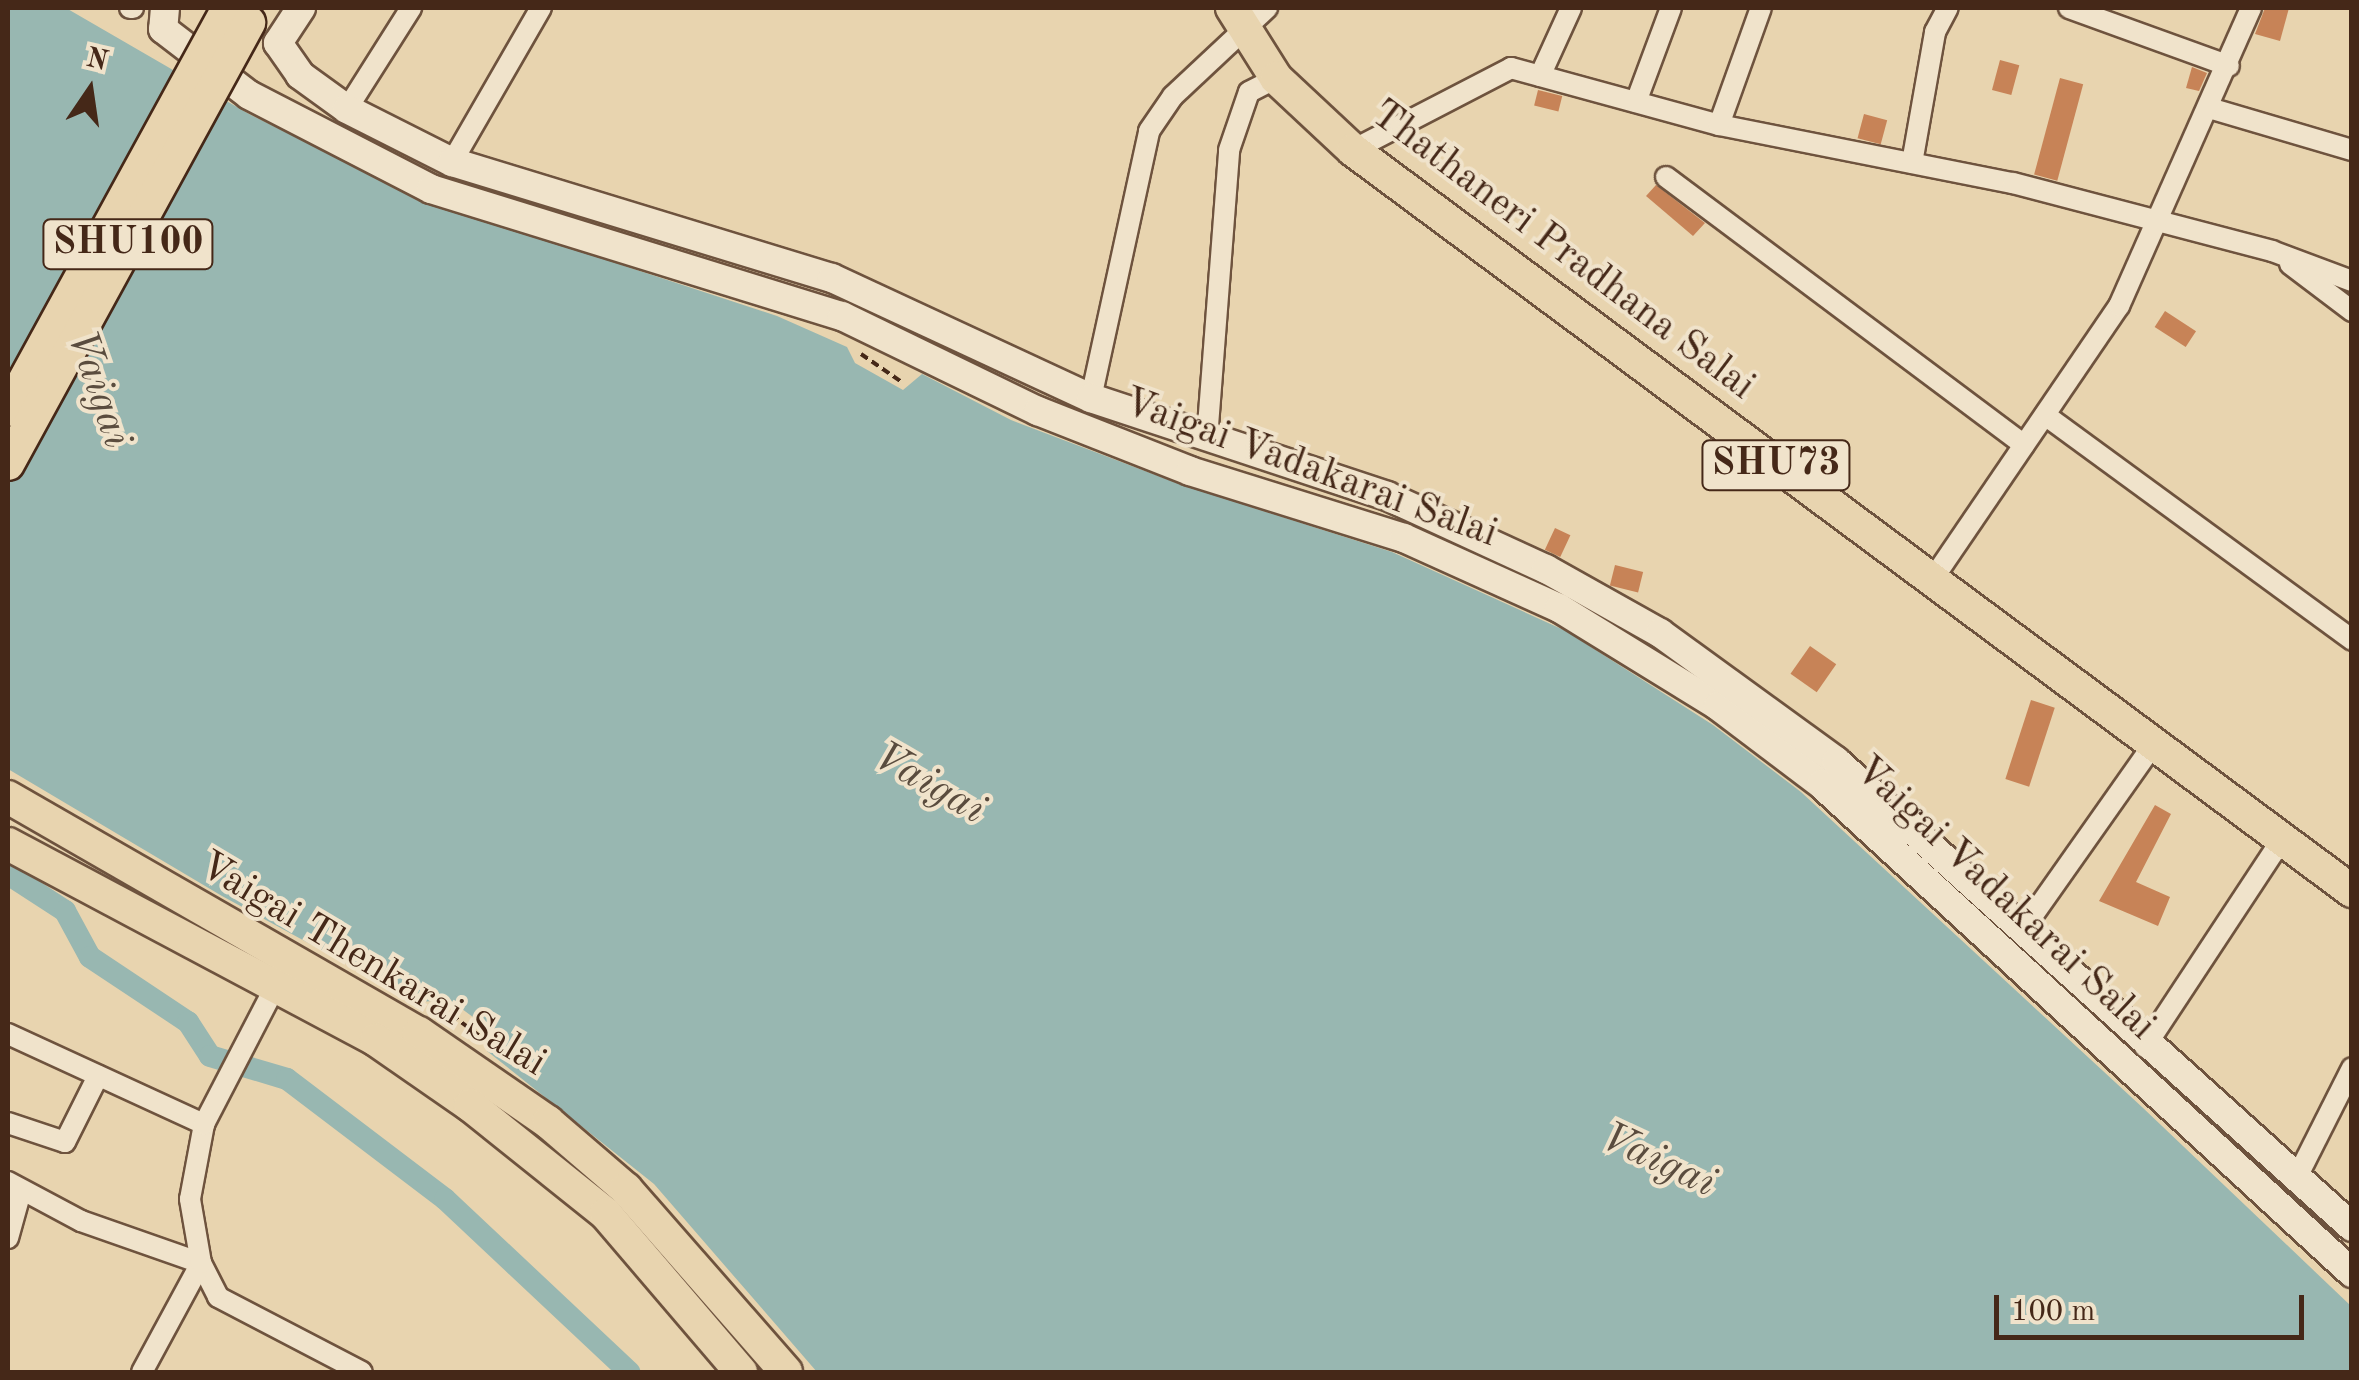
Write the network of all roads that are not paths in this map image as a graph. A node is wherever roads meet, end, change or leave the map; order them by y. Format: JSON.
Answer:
{"nodes":[{"id":1,"x":165,"y":8,"type":"edge"},
{"id":2,"x":301,"y":8,"type":"edge"},
{"id":3,"x":411,"y":8,"type":"edge"},
{"id":4,"x":542,"y":8,"type":"edge"},
{"id":5,"x":1571,"y":8,"type":"edge"},
{"id":6,"x":1671,"y":8,"type":"edge"},
{"id":7,"x":1761,"y":8,"type":"edge"},
{"id":8,"x":1948,"y":8,"type":"edge"},
{"id":9,"x":2070,"y":8,"type":"edge"},
{"id":10,"x":2251,"y":8,"type":"edge"},
{"id":11,"x":240,"y":12,"type":"edge"},
{"id":12,"x":1247,"y":14,"type":"edge"},
{"id":13,"x":2230,"y":66,"type":"junction"},
{"id":14,"x":1540,"y":76,"type":"junction"},
{"id":15,"x":1276,"y":78,"type":"junction"},
{"id":16,"x":1636,"y":102,"type":"junction"},
{"id":17,"x":2209,"y":108,"type":"junction"},
{"id":18,"x":347,"y":109,"type":"junction"},
{"id":19,"x":1719,"y":125,"type":"junction"},
{"id":20,"x":1354,"y":150,"type":"junction"},
{"id":21,"x":2352,"y":150,"type":"edge"},
{"id":22,"x":452,"y":162,"type":"junction"},
{"id":23,"x":1912,"y":163,"type":"junction"},
{"id":24,"x":1666,"y":177,"type":"dead end"},
{"id":25,"x":2160,"y":221,"type":"junction"},
{"id":26,"x":2272,"y":251,"type":"junction"},
{"id":27,"x":2352,"y":280,"type":"edge"},
{"id":28,"x":2352,"y":311,"type":"edge"},
{"id":29,"x":1091,"y":398,"type":"junction"},
{"id":30,"x":8,"y":410,"type":"edge"},
{"id":31,"x":2045,"y":415,"type":"junction"},
{"id":32,"x":1207,"y":439,"type":"junction"},
{"id":33,"x":2024,"y":445,"type":"junction"},
{"id":34,"x":8,"y":464,"type":"edge"},
{"id":35,"x":1932,"y":580,"type":"junction"},
{"id":36,"x":2352,"y":640,"type":"edge"},
{"id":37,"x":2152,"y":746,"type":"junction"},
{"id":38,"x":8,"y":797,"type":"edge"},
{"id":39,"x":2282,"y":839,"type":"junction"},
{"id":40,"x":8,"y":844,"type":"edge"},
{"id":41,"x":2352,"y":891,"type":"edge"},
{"id":42,"x":2021,"y":932,"type":"junction"},
{"id":43,"x":276,"y":985,"type":"junction"},
{"id":44,"x":8,"y":1034,"type":"edge"},
{"id":45,"x":2145,"y":1047,"type":"junction"},
{"id":46,"x":2352,"y":1068,"type":"edge"},
{"id":47,"x":98,"y":1076,"type":"junction"},
{"id":48,"x":8,"y":1122,"type":"edge"},
{"id":49,"x":204,"y":1124,"type":"junction"},
{"id":50,"x":2297,"y":1177,"type":"junction"},
{"id":51,"x":14,"y":1186,"type":"edge"},
{"id":52,"x":2352,"y":1228,"type":"edge"},
{"id":53,"x":8,"y":1238,"type":"edge"},
{"id":54,"x":201,"y":1263,"type":"junction"},
{"id":55,"x":2352,"y":1273,"type":"edge"},
{"id":56,"x":142,"y":1372,"type":"edge"},
{"id":57,"x":362,"y":1372,"type":"edge"},
{"id":58,"x":740,"y":1372,"type":"edge"},
{"id":59,"x":786,"y":1372,"type":"edge"}],
"edges":[{"from":1,"to":55,"type":"main road","name":"Vaigai Vadakarai Salai"},
{"from":2,"to":18,"type":"main road","name":"Vaigai Vadakarai Salai"},
{"from":3,"to":18,"type":"street"},
{"from":4,"to":22,"type":"street"},
{"from":5,"to":14,"type":"street"},
{"from":6,"to":16,"type":"street"},
{"from":7,"to":19,"type":"street"},
{"from":8,"to":23,"type":"street"},
{"from":9,"to":13,"type":"street"},
{"from":10,"to":13,"type":"street"},
{"from":11,"to":30,"type":"main road","number":"SHU100","bridge":true},
{"from":11,"to":34,"type":"main road","number":"SHU100","bridge":true},
{"from":12,"to":15,"type":"main road","name":"Thathaneri Pradhana Salai","number":"SHU73"},
{"from":12,"to":29,"type":"street"},
{"from":13,"to":17,"type":"street"},
{"from":14,"to":16,"type":"street"},
{"from":14,"to":20,"type":"street"},
{"from":15,"to":20,"type":"main road","name":"Thathaneri Pradhana Salai","number":"SHU73"},
{"from":15,"to":32,"type":"street"},
{"from":16,"to":19,"type":"street"},
{"from":17,"to":21,"type":"street"},
{"from":17,"to":25,"type":"street"},
{"from":18,"to":22,"type":"main road","name":"Vaigai Vadakarai Salai"},
{"from":19,"to":23,"type":"street"},
{"from":20,"to":35,"type":"main road","name":"Thathaneri Pradhana Salai","number":"SHU73"},
{"from":22,"to":29,"type":"main road","name":"Vaigai Vadakarai Salai"},
{"from":23,"to":25,"type":"street"},
{"from":24,"to":33,"type":"street"},
{"from":25,"to":26,"type":"street"},
{"from":25,"to":31,"type":"street"},
{"from":26,"to":27,"type":"street"},
{"from":26,"to":28,"type":"street"},
{"from":29,"to":32,"type":"main road","name":"Vaigai Vadakarai Salai"},
{"from":31,"to":33,"type":"street"},
{"from":31,"to":36,"type":"street"},
{"from":32,"to":42,"type":"main road","name":"Vaigai Vadakarai Salai"},
{"from":33,"to":35,"type":"street"},
{"from":35,"to":37,"type":"main road","name":"Thathaneri Pradhana Salai","number":"SHU73"},
{"from":37,"to":39,"type":"main road","name":"Thathaneri Pradhana Salai","number":"SHU73"},
{"from":37,"to":42,"type":"street"},
{"from":38,"to":59,"type":"main road","name":"Vaigai Thenkarai Salai"},
{"from":39,"to":41,"type":"main road","name":"Thathaneri Pradhana Salai","number":"SHU73"},
{"from":39,"to":45,"type":"street"},
{"from":40,"to":43,"type":"main road","name":"Vaigai Thenkarai Salai"},
{"from":42,"to":45,"type":"main road","name":"Vaigai Vadakarai Salai"},
{"from":43,"to":49,"type":"street"},
{"from":43,"to":58,"type":"main road","name":"Vaigai Thenkarai Salai"},
{"from":44,"to":47,"type":"street"},
{"from":45,"to":50,"type":"main road","name":"Vaigai Vadakarai Salai"},
{"from":46,"to":50,"type":"street"},
{"from":47,"to":48,"type":"street"},
{"from":47,"to":49,"type":"street"},
{"from":49,"to":54,"type":"street"},
{"from":50,"to":52,"type":"main road","name":"Vaigai Vadakarai Salai"},
{"from":51,"to":53,"type":"street"},
{"from":51,"to":54,"type":"street"},
{"from":54,"to":56,"type":"street"},
{"from":54,"to":57,"type":"street"}]}
